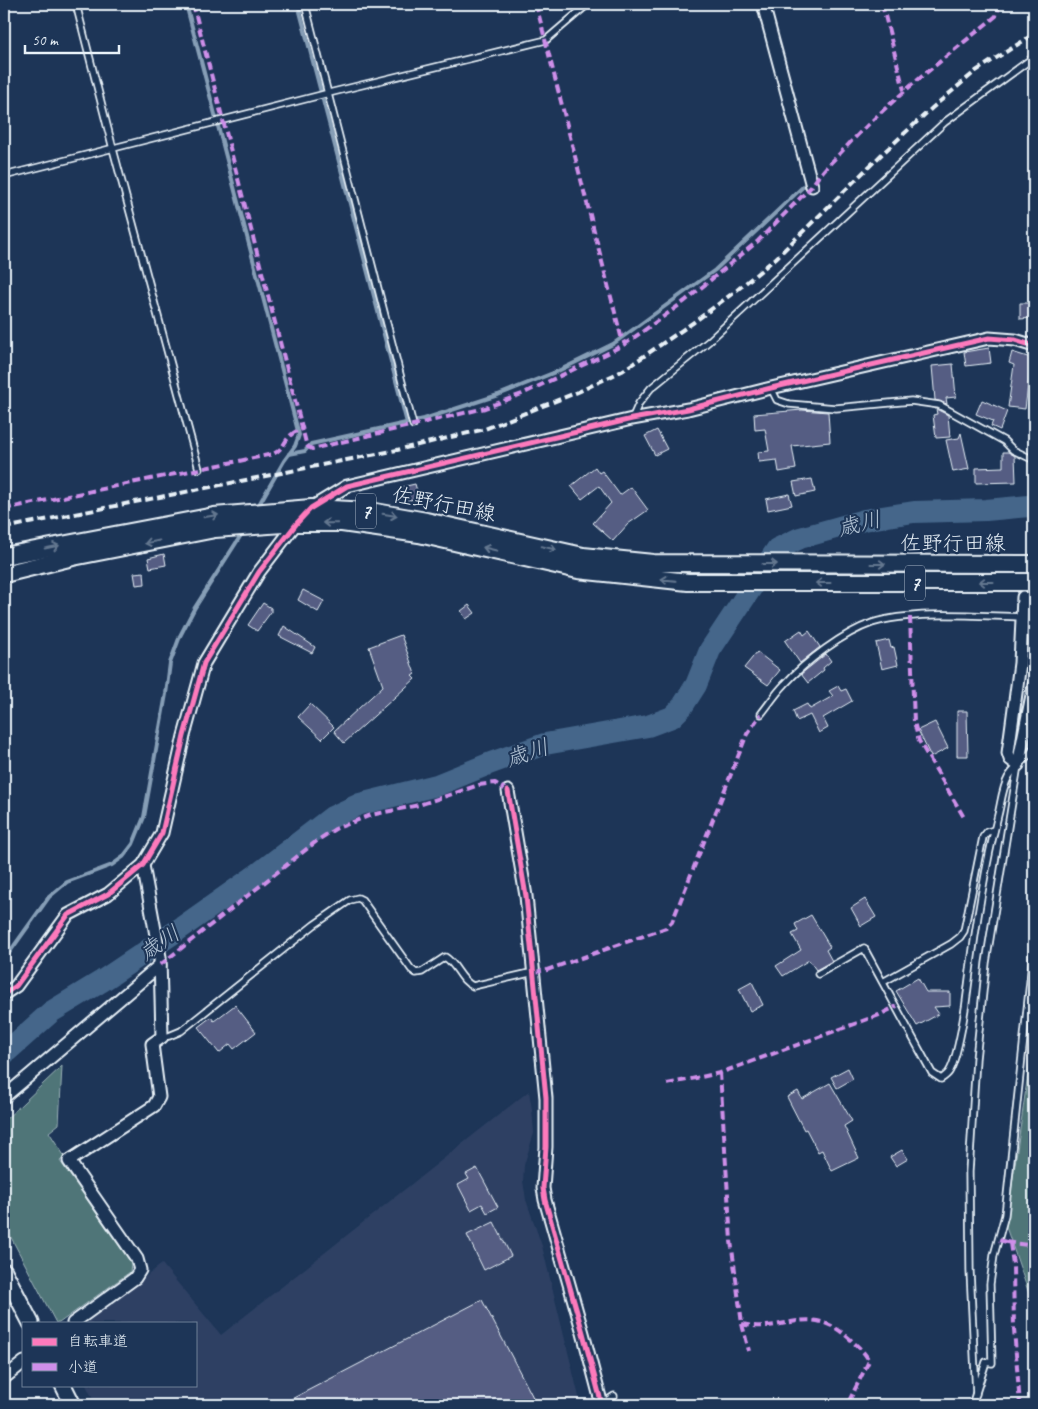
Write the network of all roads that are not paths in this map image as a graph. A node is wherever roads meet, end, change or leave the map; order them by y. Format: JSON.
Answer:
{"nodes":[{"id":1,"x":76,"y":4,"type":"edge"},
{"id":2,"x":305,"y":4,"type":"edge"},
{"id":3,"x":588,"y":4,"type":"edge"},
{"id":4,"x":763,"y":4,"type":"edge"},
{"id":5,"x":1034,"y":58,"type":"edge"},
{"id":6,"x":329,"y":93,"type":"junction"},
{"id":7,"x":113,"y":149,"type":"junction"},
{"id":8,"x":4,"y":176,"type":"edge"},
{"id":9,"x":812,"y":186,"type":"dead end"},
{"id":10,"x":1034,"y":346,"type":"edge"},
{"id":11,"x":771,"y":388,"type":"junction"},
{"id":12,"x":632,"y":419,"type":"junction"},
{"id":13,"x":413,"y":426,"type":"dead end"},
{"id":14,"x":1034,"y":460,"type":"edge"},
{"id":15,"x":199,"y":469,"type":"dead end"},
{"id":16,"x":311,"y":508,"type":"junction"},
{"id":17,"x":296,"y":523,"type":"junction"},
{"id":18,"x":4,"y":556,"type":"edge"},
{"id":19,"x":1034,"y":564,"type":"edge"},
{"id":20,"x":4,"y":574,"type":"edge"},
{"id":21,"x":1034,"y":582,"type":"edge"},
{"id":22,"x":1023,"y":598,"type":"dead end"},
{"id":23,"x":1021,"y":616,"type":"junction"},
{"id":24,"x":1034,"y":685,"type":"edge"},
{"id":25,"x":761,"y":714,"type":"dead end"},
{"id":26,"x":1034,"y":748,"type":"edge"},
{"id":27,"x":1018,"y":765,"type":"junction"},
{"id":28,"x":508,"y":791,"type":"dead end"},
{"id":29,"x":994,"y":830,"type":"junction"},
{"id":30,"x":143,"y":865,"type":"junction"},
{"id":31,"x":1034,"y":944,"type":"edge"},
{"id":32,"x":160,"y":961,"type":"junction"},
{"id":33,"x":534,"y":972,"type":"junction"},
{"id":34,"x":818,"y":974,"type":"dead end"},
{"id":35,"x":883,"y":982,"type":"junction"},
{"id":36,"x":4,"y":994,"type":"edge"},
{"id":37,"x":162,"y":1037,"type":"junction"},
{"id":38,"x":4,"y":1098,"type":"edge"},
{"id":39,"x":4,"y":1271,"type":"edge"},
{"id":40,"x":30,"y":1322,"type":"edge"},
{"id":41,"x":74,"y":1322,"type":"edge"},
{"id":42,"x":22,"y":1364,"type":"edge"},
{"id":43,"x":4,"y":1378,"type":"edge"},
{"id":44,"x":64,"y":1386,"type":"edge"},
{"id":45,"x":976,"y":1394,"type":"junction"},
{"id":46,"x":614,"y":1396,"type":"dead end"},
{"id":47,"x":73,"y":1405,"type":"edge"},
{"id":48,"x":602,"y":1405,"type":"edge"},
{"id":49,"x":972,"y":1405,"type":"edge"}],
"edges":[{"from":1,"to":7,"type":"lane"},
{"from":2,"to":6,"type":"lane"},
{"from":3,"to":6,"type":"lane"},
{"from":4,"to":9,"type":"street"},
{"from":5,"to":12,"type":"lane"},
{"from":6,"to":7,"type":"lane"},
{"from":6,"to":13,"type":"lane"},
{"from":7,"to":8,"type":"lane"},
{"from":7,"to":15,"type":"lane"},
{"from":10,"to":11,"type":"street"},
{"from":11,"to":12,"type":"street"},
{"from":11,"to":14,"type":"lane"},
{"from":12,"to":16,"type":"street"},
{"from":16,"to":17,"type":"street"},
{"from":18,"to":16,"type":"main road","name":"佐野行田線","number":"7","one_way":true},
{"from":16,"to":19,"type":"main road","name":"佐野行田線","number":"7","one_way":true},
{"from":17,"to":20,"type":"main road","name":"佐野行田線","number":"7","one_way":true},
{"from":21,"to":17,"type":"main road","name":"佐野行田線","number":"7","one_way":true},
{"from":17,"to":30,"type":"street"},
{"from":22,"to":23,"type":"street"},
{"from":23,"to":25,"type":"lane"},
{"from":23,"to":27,"type":"street"},
{"from":24,"to":27,"type":"street"},
{"from":26,"to":27,"type":"lane"},
{"from":27,"to":29,"type":"lane"},
{"from":27,"to":45,"type":"lane"},
{"from":28,"to":33,"type":"street"},
{"from":29,"to":35,"type":"lane"},
{"from":29,"to":35,"type":"lane"},
{"from":30,"to":32,"type":"street"},
{"from":30,"to":36,"type":"street"},
{"from":31,"to":45,"type":"lane"},
{"from":32,"to":37,"type":"street"},
{"from":32,"to":38,"type":"street"},
{"from":33,"to":37,"type":"lane"},
{"from":33,"to":48,"type":"street"},
{"from":34,"to":35,"type":"lane"},
{"from":37,"to":41,"type":"street"},
{"from":39,"to":40,"type":"street"},
{"from":42,"to":43,"type":"street"},
{"from":44,"to":47,"type":"street"},
{"from":45,"to":49,"type":"lane"},
{"from":46,"to":48,"type":"lane"}]}
